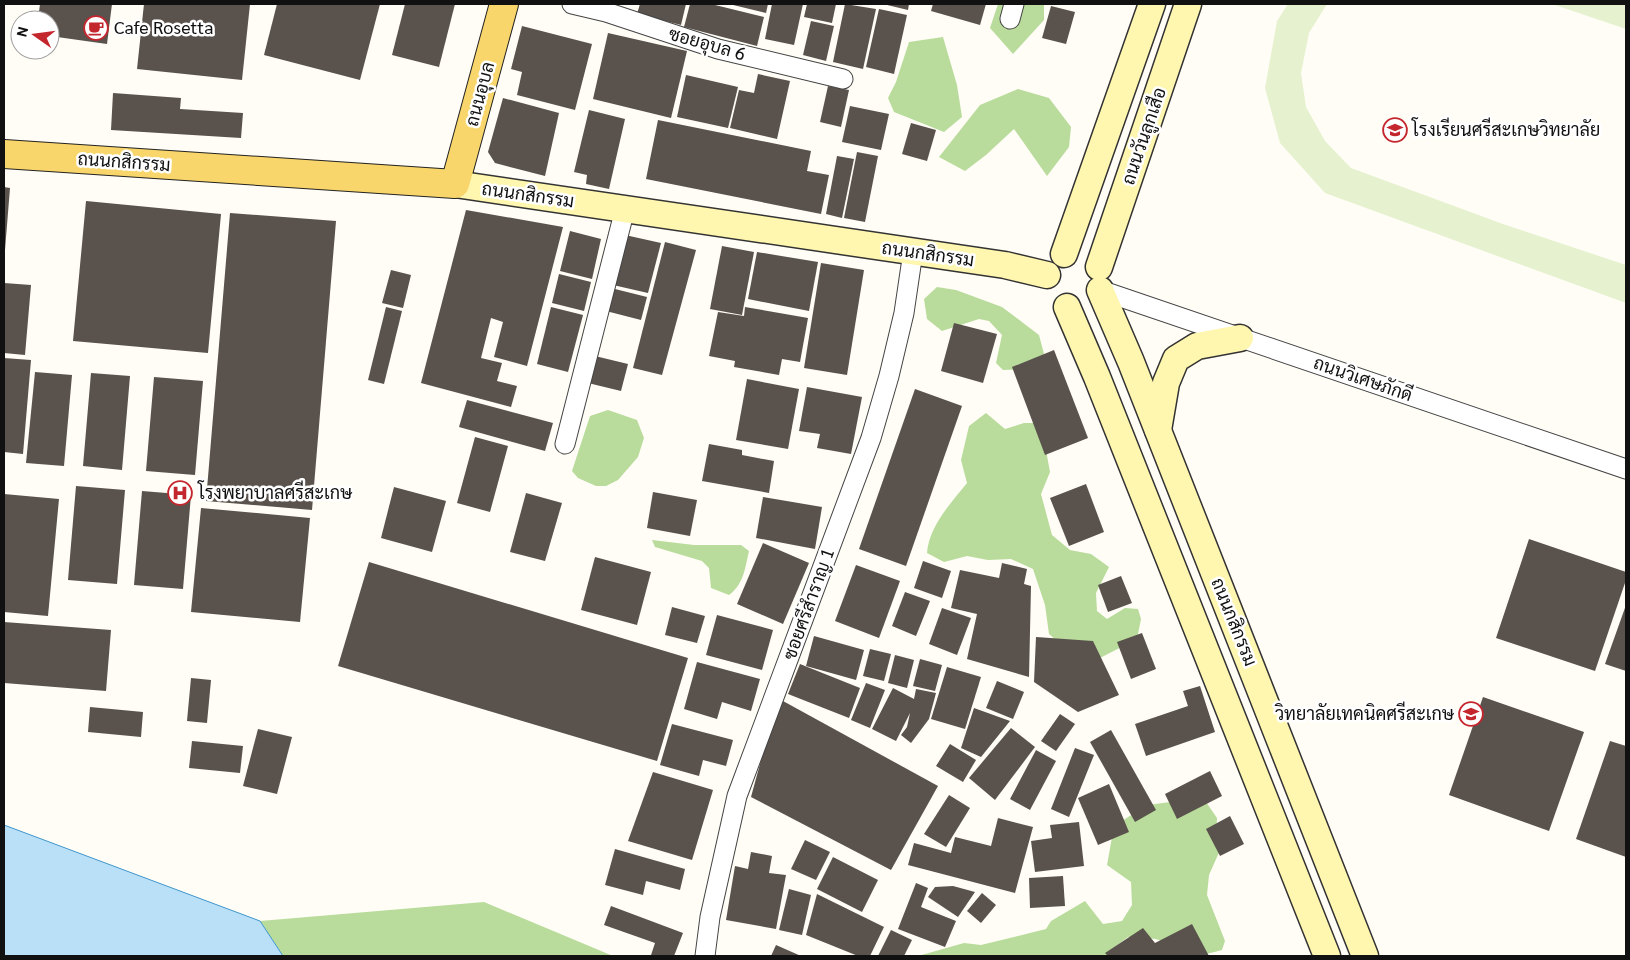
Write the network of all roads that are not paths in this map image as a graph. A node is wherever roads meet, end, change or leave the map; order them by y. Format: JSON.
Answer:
{"nodes":[{"id":1,"x":504,"y":4,"type":"edge"},
{"id":2,"x":572,"y":4,"type":"edge"},
{"id":3,"x":1152,"y":4,"type":"edge"},
{"id":4,"x":1188,"y":4,"type":"edge"},
{"id":5,"x":843,"y":79,"type":"dead end"},
{"id":6,"x":4,"y":154,"type":"edge"},
{"id":7,"x":455,"y":184,"type":"junction"},
{"id":8,"x":625,"y":209,"type":"junction"},
{"id":9,"x":913,"y":252,"type":"junction"},
{"id":10,"x":1064,"y":254,"type":"junction"},
{"id":11,"x":1047,"y":275,"type":"junction"},
{"id":12,"x":1099,"y":279,"type":"junction"},
{"id":13,"x":1067,"y":307,"type":"junction"},
{"id":14,"x":1240,"y":338,"type":"junction"},
{"id":15,"x":1131,"y":362,"type":"junction"},
{"id":16,"x":1097,"y":378,"type":"junction"},
{"id":17,"x":1158,"y":430,"type":"junction"},
{"id":18,"x":564,"y":444,"type":"dead end"},
{"id":19,"x":1626,"y":469,"type":"edge"},
{"id":20,"x":704,"y":956,"type":"edge"},
{"id":21,"x":1327,"y":956,"type":"edge"},
{"id":22,"x":1365,"y":956,"type":"edge"}],
"edges":[{"from":1,"to":7,"type":"main road","name":"ถนนอุบล"},
{"from":2,"to":5,"type":"street","name":"ซอยอุบล 6"},
{"from":3,"to":10,"type":"main road","name":"ถนนวันลูกเสือ"},
{"from":4,"to":12,"type":"main road","name":"ถนนวันลูกเสือ"},
{"from":6,"to":7,"type":"main road","name":"ถนนกสิกรรม"},
{"from":7,"to":8,"type":"main road","name":"ถนนกสิกรรม"},
{"from":8,"to":9,"type":"main road","name":"ถนนกสิกรรม"},
{"from":8,"to":18,"type":"street"},
{"from":9,"to":11,"type":"main road","name":"ถนนกสิกรรม"},
{"from":9,"to":20,"type":"street","name":"ซอยศรีสำราญ 1"},
{"from":10,"to":11,"type":"main road"},
{"from":10,"to":12,"type":"main road"},
{"from":11,"to":13,"type":"main road"},
{"from":12,"to":13,"type":"main road"},
{"from":12,"to":14,"type":"street","name":"ถนนวิเศษภักดี"},
{"from":12,"to":15,"type":"main road","name":"ถนนกสิกรรม"},
{"from":13,"to":16,"type":"main road","name":"ถนนกสิกรรม"},
{"from":14,"to":17,"type":"main road"},
{"from":14,"to":19,"type":"street","name":"ถนนวิเศษภักดี"},
{"from":15,"to":16,"type":"main road"},
{"from":15,"to":17,"type":"main road","name":"ถนนกสิกรรม"},
{"from":16,"to":21,"type":"main road","name":"ถนนกสิกรรม"},
{"from":17,"to":22,"type":"main road","name":"ถนนกสิกรรม"}]}
